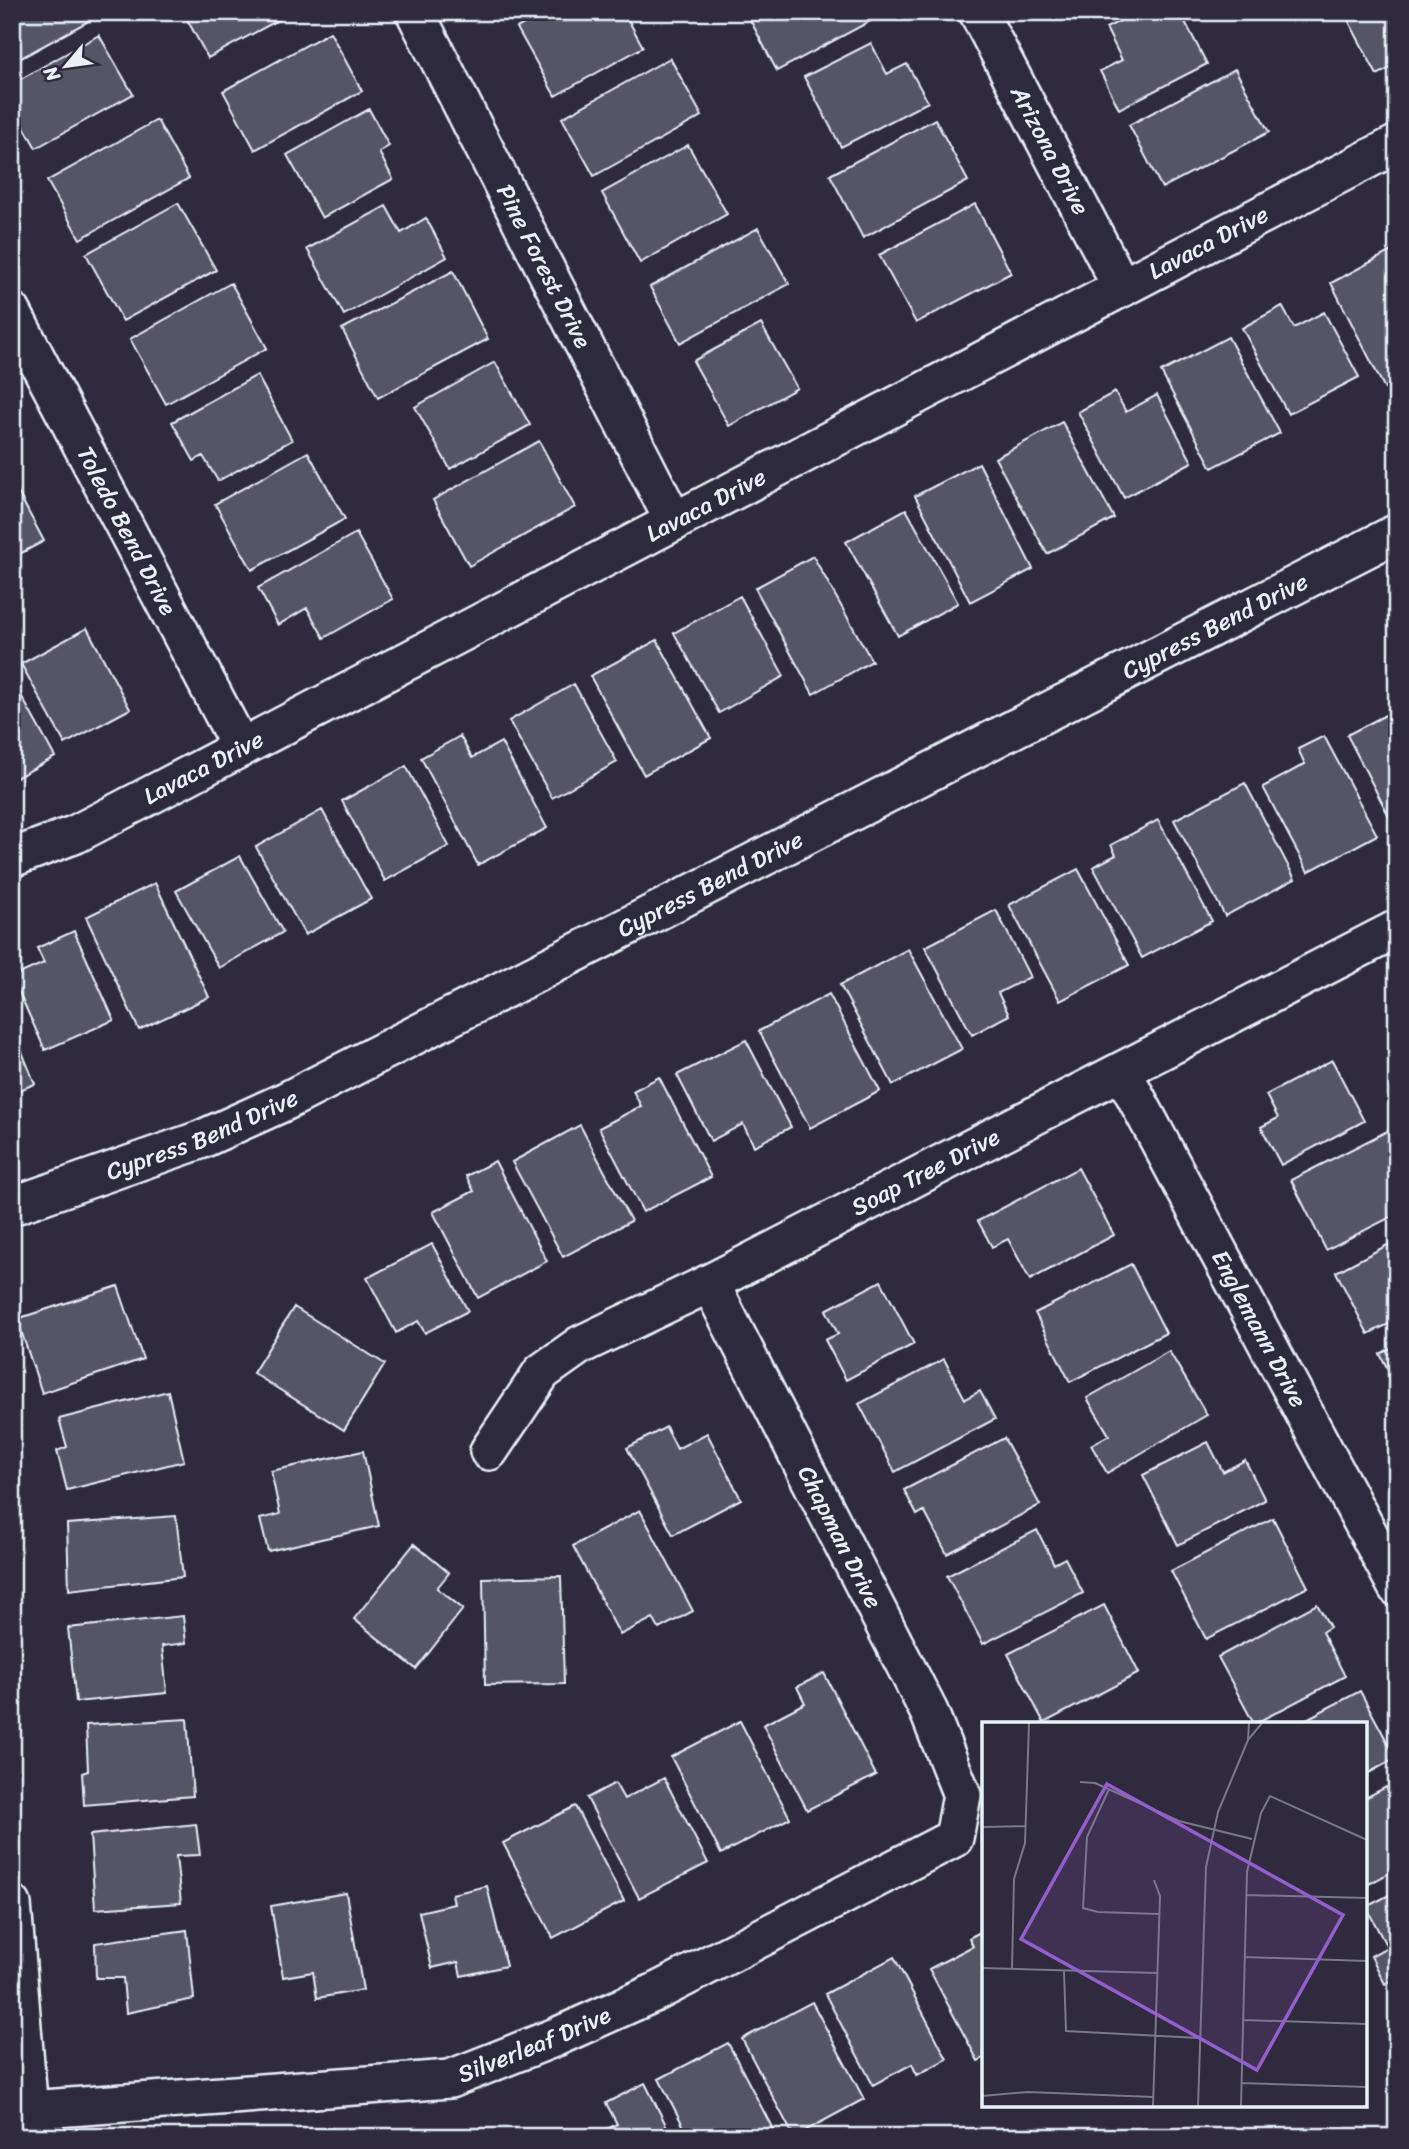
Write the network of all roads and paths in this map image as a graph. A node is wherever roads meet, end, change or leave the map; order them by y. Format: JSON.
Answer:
{"nodes":[{"id":1,"x":415,"y":12,"type":"edge"},
{"id":2,"x":978,"y":12,"type":"edge"},
{"id":3,"x":1397,"y":145,"type":"edge"},
{"id":4,"x":1122,"y":288,"type":"junction"},
{"id":5,"x":12,"y":312,"type":"edge"},
{"id":6,"x":674,"y":522,"type":"junction"},
{"id":7,"x":1397,"y":533,"type":"edge"},
{"id":8,"x":241,"y":748,"type":"junction"},
{"id":9,"x":12,"y":858,"type":"edge"},
{"id":10,"x":1397,"y":929,"type":"edge"},
{"id":11,"x":1122,"y":1071,"type":"junction"},
{"id":12,"x":12,"y":1206,"type":"edge"},
{"id":13,"x":710,"y":1283,"type":"junction"},
{"id":14,"x":489,"y":1451,"type":"dead end"},
{"id":15,"x":1397,"y":1587,"type":"edge"},
{"id":16,"x":961,"y":1795,"type":"joint"},
{"id":17,"x":12,"y":1904,"type":"edge"},
{"id":18,"x":30,"y":2123,"type":"edge"}],
"edges":[{"from":1,"to":6,"type":"street","name":"Pine Forest Drive"},
{"from":2,"to":4,"type":"street","name":"Arizona Drive"},
{"from":3,"to":4,"type":"street","name":"Lavaca Drive"},
{"from":4,"to":6,"type":"street","name":"Lavaca Drive"},
{"from":5,"to":8,"type":"street","name":"Toledo Bend Drive"},
{"from":6,"to":8,"type":"street","name":"Lavaca Drive"},
{"from":7,"to":12,"type":"street","name":"Cypress Bend Drive"},
{"from":8,"to":9,"type":"street","name":"Lavaca Drive"},
{"from":10,"to":11,"type":"street","name":"Soap Tree Drive"},
{"from":11,"to":13,"type":"street","name":"Soap Tree Drive"},
{"from":11,"to":15,"type":"street","name":"Englemann Drive"},
{"from":13,"to":14,"type":"street","name":"Soap Tree Drive"},
{"from":13,"to":16,"type":"street","name":"Chapman Drive"},
{"from":16,"to":18,"type":"street","name":"Silverleaf Drive"},
{"from":17,"to":18,"type":"street"}]}
